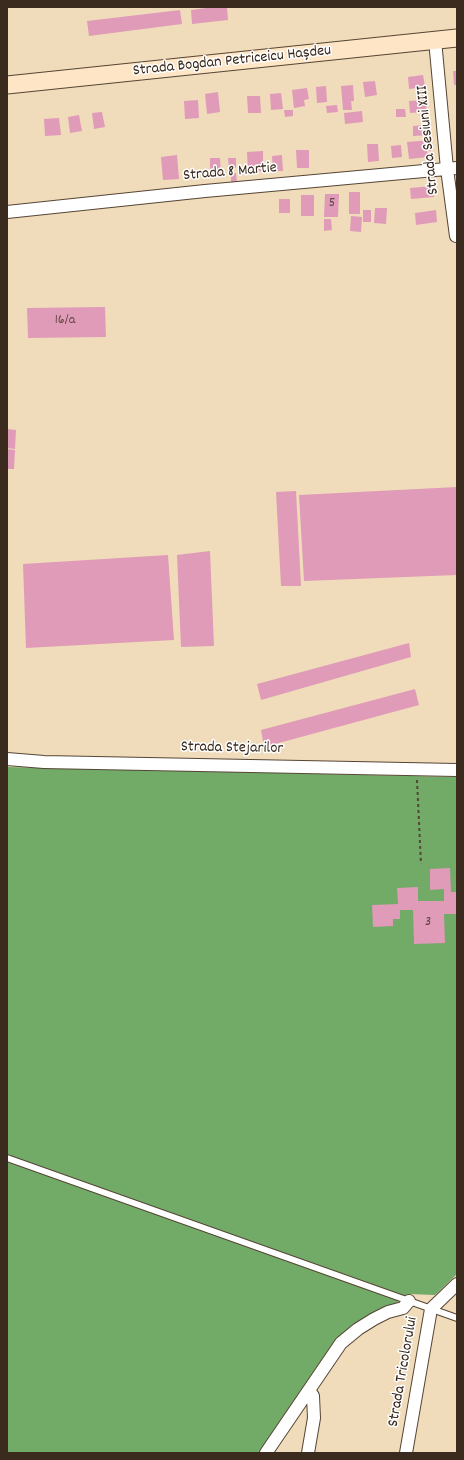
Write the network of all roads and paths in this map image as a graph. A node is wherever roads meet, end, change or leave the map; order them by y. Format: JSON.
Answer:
{"nodes":[{"id":1,"x":457,"y":38,"type":"edge"},
{"id":2,"x":434,"y":40,"type":"junction"},
{"id":3,"x":7,"y":85,"type":"edge"},
{"id":4,"x":452,"y":169,"type":"edge"},
{"id":5,"x":455,"y":211,"type":"edge"},
{"id":6,"x":7,"y":212,"type":"edge"},
{"id":7,"x":456,"y":236,"type":"edge"},
{"id":8,"x":7,"y":759,"type":"edge"},
{"id":9,"x":417,"y":769,"type":"junction"},
{"id":10,"x":457,"y":770,"type":"edge"},
{"id":11,"x":421,"y":864,"type":"dead end"},
{"id":12,"x":7,"y":1158,"type":"edge"},
{"id":13,"x":457,"y":1284,"type":"edge"},
{"id":14,"x":409,"y":1301,"type":"junction"},
{"id":15,"x":431,"y":1309,"type":"junction"},
{"id":16,"x":457,"y":1318,"type":"edge"},
{"id":17,"x":309,"y":1390,"type":"junction"},
{"id":18,"x":266,"y":1453,"type":"edge"},
{"id":19,"x":308,"y":1453,"type":"edge"},
{"id":20,"x":406,"y":1453,"type":"edge"}],
"edges":[{"from":1,"to":2,"type":"main road","name":"Strada Bogdan Petriceicu Hașdeu"},
{"from":2,"to":3,"type":"main road","name":"Strada Bogdan Petriceicu Hașdeu"},
{"from":2,"to":4,"type":"street","name":"Strada Sesiuni XIII"},
{"from":4,"to":5,"type":"street","name":"Strada Sesiuni XIII"},
{"from":4,"to":6,"type":"street","name":"Strada 8 Martie"},
{"from":5,"to":7,"type":"street","name":"Strada Sesiuni XIII"},
{"from":8,"to":9,"type":"street","name":"Strada Stejarilor"},
{"from":9,"to":10,"type":"street","name":"Strada Stejarilor"},
{"from":9,"to":11,"type":"path"},
{"from":12,"to":14,"type":"lane"},
{"from":13,"to":15,"type":"street","name":"Strada Tricolorului"},
{"from":14,"to":15,"type":"lane"},
{"from":14,"to":17,"type":"street"},
{"from":15,"to":16,"type":"lane"},
{"from":15,"to":20,"type":"street","name":"Strada Tricolorului"},
{"from":17,"to":18,"type":"street"},
{"from":17,"to":19,"type":"street"}]}
